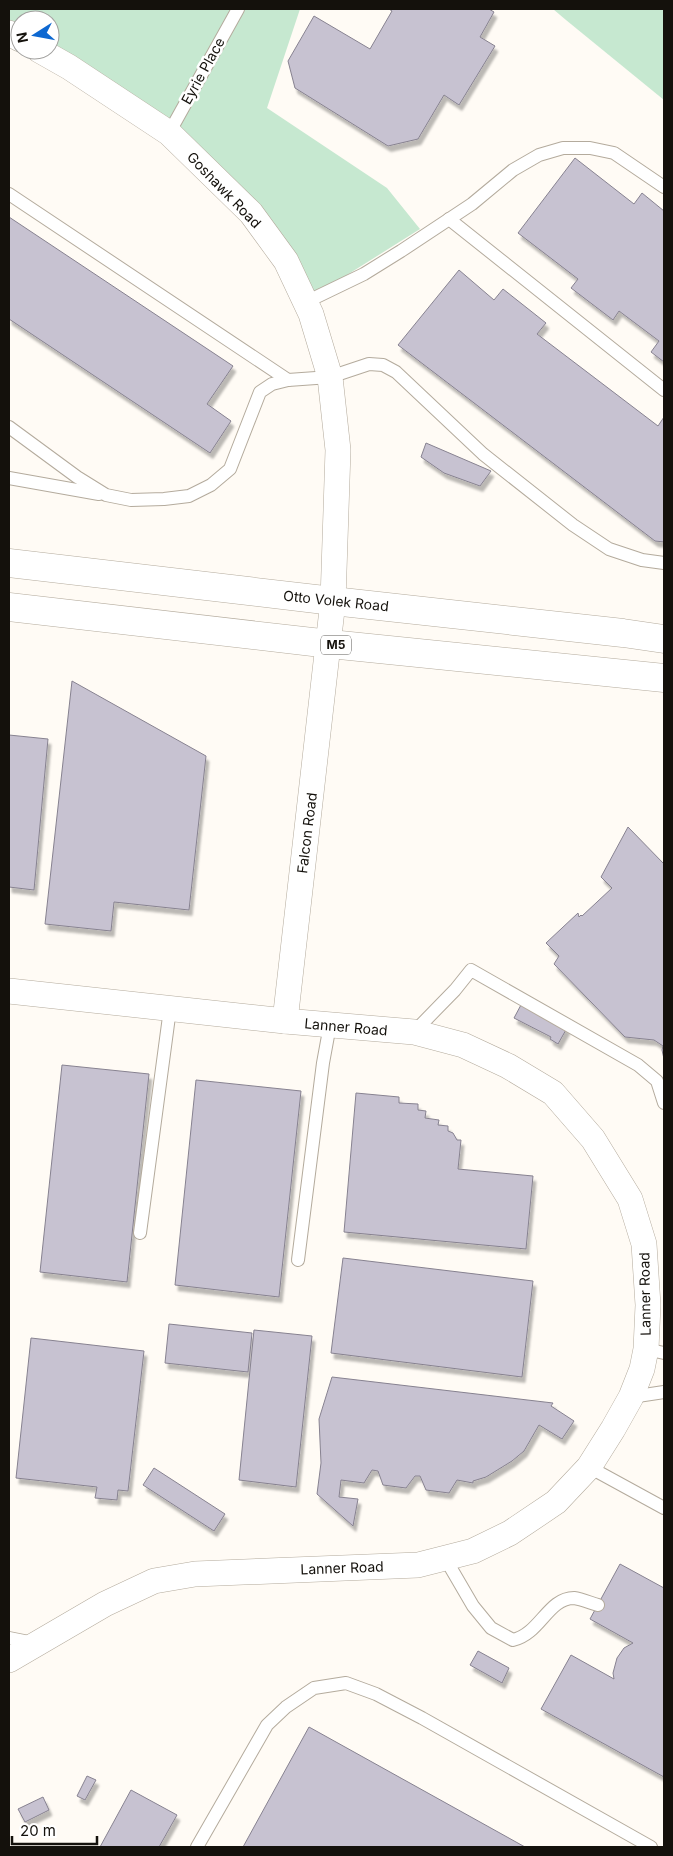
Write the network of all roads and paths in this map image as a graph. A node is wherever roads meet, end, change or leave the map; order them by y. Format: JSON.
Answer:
{"nodes":[{"id":1,"x":238,"y":9,"type":"edge"},
{"id":2,"x":57,"y":60,"type":"edge"},
{"id":3,"x":169,"y":133,"type":"junction"},
{"id":4,"x":664,"y":187,"type":"edge"},
{"id":5,"x":9,"y":194,"type":"edge"},
{"id":6,"x":449,"y":219,"type":"junction"},
{"id":7,"x":306,"y":302,"type":"junction"},
{"id":8,"x":330,"y":377,"type":"junction"},
{"id":9,"x":288,"y":380,"type":"junction"},
{"id":10,"x":664,"y":390,"type":"edge"},
{"id":11,"x":9,"y":427,"type":"edge"},
{"id":12,"x":9,"y":478,"type":"edge"},
{"id":13,"x":106,"y":495,"type":"junction"},
{"id":14,"x":9,"y":563,"type":"edge"},
{"id":15,"x":664,"y":563,"type":"edge"},
{"id":16,"x":333,"y":602,"type":"junction"},
{"id":17,"x":9,"y":607,"type":"edge"},
{"id":18,"x":664,"y":639,"type":"edge"},
{"id":19,"x":330,"y":644,"type":"junction"},
{"id":20,"x":664,"y":678,"type":"edge"},
{"id":21,"x":9,"y":991,"type":"edge"},
{"id":22,"x":170,"y":1009,"type":"junction"},
{"id":23,"x":285,"y":1021,"type":"junction"},
{"id":24,"x":330,"y":1025,"type":"junction"},
{"id":25,"x":414,"y":1032,"type":"junction"},
{"id":26,"x":664,"y":1102,"type":"edge"},
{"id":27,"x":140,"y":1234,"type":"dead end"},
{"id":28,"x":298,"y":1260,"type":"dead end"},
{"id":29,"x":655,"y":1351,"type":"edge"},
{"id":30,"x":664,"y":1392,"type":"edge"},
{"id":31,"x":631,"y":1397,"type":"junction"},
{"id":32,"x":589,"y":1467,"type":"junction"},
{"id":33,"x":664,"y":1508,"type":"edge"},
{"id":34,"x":445,"y":1558,"type":"junction"},
{"id":35,"x":598,"y":1605,"type":"dead end"},
{"id":36,"x":9,"y":1638,"type":"edge"},
{"id":37,"x":37,"y":1644,"type":"junction"},
{"id":38,"x":9,"y":1660,"type":"edge"},
{"id":39,"x":197,"y":1847,"type":"edge"},
{"id":40,"x":651,"y":1847,"type":"edge"}],
"edges":[{"from":1,"to":3,"type":"lane","name":"Eyrie Place"},
{"from":2,"to":3,"type":"street","name":"Goshawk Road"},
{"from":3,"to":7,"type":"street","name":"Goshawk Road"},
{"from":4,"to":6,"type":"lane"},
{"from":5,"to":9,"type":"lane"},
{"from":6,"to":7,"type":"lane"},
{"from":6,"to":10,"type":"lane"},
{"from":7,"to":8,"type":"street","name":"Goshawk Road"},
{"from":8,"to":9,"type":"lane"},
{"from":8,"to":15,"type":"lane"},
{"from":8,"to":16,"type":"street","name":"Goshawk Road"},
{"from":9,"to":13,"type":"lane"},
{"from":11,"to":13,"type":"lane"},
{"from":12,"to":13,"type":"lane"},
{"from":14,"to":16,"type":"main road","name":"Otto Volek Road"},
{"from":16,"to":18,"type":"main road","name":"Otto Volek Road"},
{"from":16,"to":19,"type":"street","name":"Falcon Road"},
{"from":17,"to":19,"type":"main road","number":"M5"},
{"from":19,"to":20,"type":"main road","number":"M5"},
{"from":19,"to":23,"type":"street","name":"Falcon Road"},
{"from":21,"to":22,"type":"street","name":"Lanner Road"},
{"from":22,"to":23,"type":"street","name":"Lanner Road"},
{"from":22,"to":27,"type":"lane"},
{"from":23,"to":24,"type":"street","name":"Lanner Road"},
{"from":24,"to":25,"type":"street","name":"Lanner Road"},
{"from":24,"to":28,"type":"lane"},
{"from":25,"to":26,"type":"lane"},
{"from":25,"to":29,"type":"street","name":"Lanner Road"},
{"from":29,"to":31,"type":"street","name":"Lanner Road"},
{"from":30,"to":31,"type":"lane"},
{"from":31,"to":32,"type":"street","name":"Lanner Road"},
{"from":32,"to":33,"type":"lane"},
{"from":32,"to":34,"type":"street","name":"Lanner Road"},
{"from":34,"to":35,"type":"lane"},
{"from":34,"to":37,"type":"street","name":"Lanner Road"},
{"from":36,"to":37,"type":"lane"},
{"from":37,"to":38,"type":"street","name":"Lanner Road"},
{"from":39,"to":40,"type":"lane"}]}
